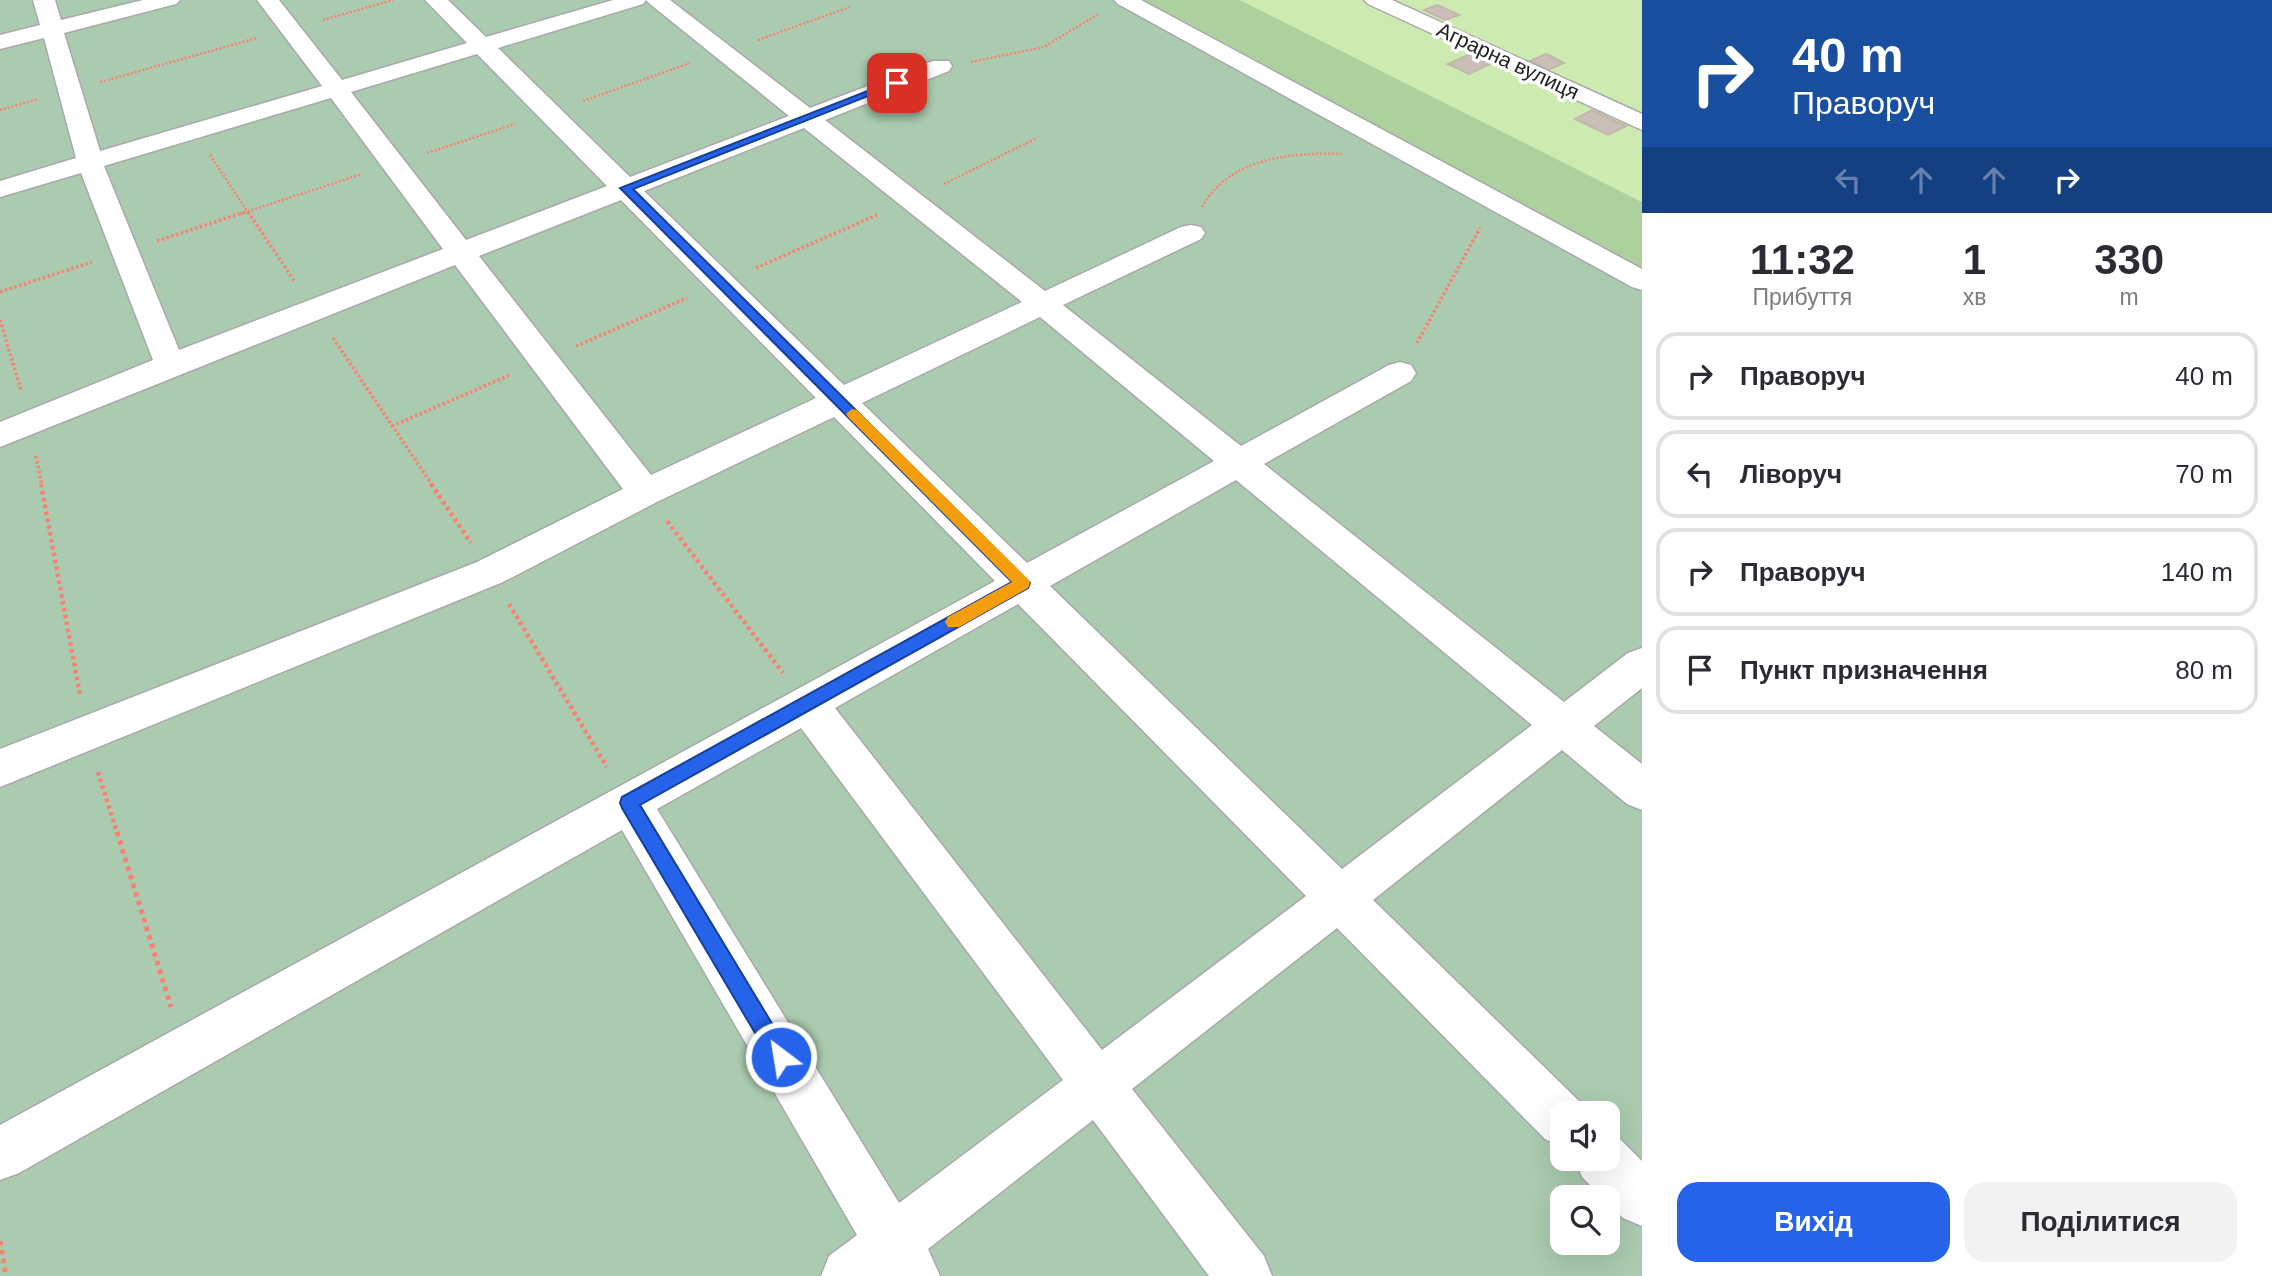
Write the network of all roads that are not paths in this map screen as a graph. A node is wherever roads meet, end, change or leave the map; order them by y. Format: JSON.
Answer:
{"nodes":[{"id":1,"x":44,"y":0,"type":"edge"},
{"id":2,"x":169,"y":0,"type":"edge"},
{"id":3,"x":268,"y":0,"type":"edge"},
{"id":4,"x":436,"y":0,"type":"edge"},
{"id":5,"x":636,"y":0,"type":"edge"},
{"id":6,"x":657,"y":0,"type":"edge"},
{"id":7,"x":1125,"y":0,"type":"edge"},
{"id":8,"x":1375,"y":0,"type":"edge"},
{"id":9,"x":53,"y":30,"type":"junction"},
{"id":10,"x":0,"y":42,"type":"edge"},
{"id":11,"x":482,"y":46,"type":"junction"},
{"id":12,"x":941,"y":66,"type":"road end"},
{"id":13,"x":336,"y":89,"type":"junction"},
{"id":14,"x":807,"y":118,"type":"junction"},
{"id":15,"x":1642,"y":123,"type":"edge"},
{"id":16,"x":90,"y":162,"type":"junction"},
{"id":17,"x":625,"y":188,"type":"junction"},
{"id":18,"x":0,"y":189,"type":"edge"},
{"id":19,"x":1191,"y":233,"type":"road end"},
{"id":20,"x":461,"y":252,"type":"junction"},
{"id":21,"x":1642,"y":281,"type":"edge"},
{"id":22,"x":1043,"y":304,"type":"junction"},
{"id":23,"x":170,"y":365,"type":"junction"},
{"id":24,"x":1400,"y":373,"type":"road end"},
{"id":25,"x":839,"y":401,"type":"junction"},
{"id":26,"x":0,"y":435,"type":"edge"},
{"id":27,"x":1237,"y":463,"type":"junction"},
{"id":28,"x":645,"y":493,"type":"junction"},
{"id":29,"x":1023,"y":583,"type":"junction"},
{"id":30,"x":1642,"y":666,"type":"edge"},
{"id":31,"x":807,"y":704,"type":"junction"},
{"id":32,"x":1562,"y":726,"type":"junction"},
{"id":33,"x":0,"y":768,"type":"edge"},
{"id":34,"x":1642,"y":790,"type":"edge"},
{"id":35,"x":629,"y":803,"type":"junction"},
{"id":36,"x":1339,"y":898,"type":"junction"},
{"id":37,"x":1098,"y":1084,"type":"junction"},
{"id":38,"x":1550,"y":1108,"type":"edge"},
{"id":39,"x":0,"y":1154,"type":"edge"},
{"id":40,"x":1614,"y":1171,"type":"edge"},
{"id":41,"x":1642,"y":1199,"type":"edge"},
{"id":42,"x":902,"y":1259,"type":"edge"},
{"id":43,"x":849,"y":1276,"type":"edge"},
{"id":44,"x":1244,"y":1276,"type":"edge"}],
"edges":[{"from":1,"to":9,"type":"lane"},
{"from":2,"to":9,"type":"lane"},
{"from":3,"to":13,"type":"lane"},
{"from":4,"to":11,"type":"lane"},
{"from":5,"to":11,"type":"lane"},
{"from":6,"to":14,"type":"lane"},
{"from":7,"to":21,"type":"lane"},
{"from":8,"to":15,"type":"lane","name":"Аграрна вулиця"},
{"from":9,"to":10,"type":"lane"},
{"from":9,"to":16,"type":"lane"},
{"from":11,"to":13,"type":"lane"},
{"from":11,"to":17,"type":"lane"},
{"from":12,"to":14,"type":"lane"},
{"from":13,"to":16,"type":"lane"},
{"from":13,"to":20,"type":"lane"},
{"from":14,"to":17,"type":"lane"},
{"from":14,"to":22,"type":"lane"},
{"from":16,"to":18,"type":"lane"},
{"from":16,"to":23,"type":"lane"},
{"from":17,"to":20,"type":"lane"},
{"from":17,"to":25,"type":"lane"},
{"from":19,"to":22,"type":"lane"},
{"from":20,"to":23,"type":"lane"},
{"from":20,"to":28,"type":"lane"},
{"from":22,"to":25,"type":"lane"},
{"from":22,"to":27,"type":"lane"},
{"from":23,"to":26,"type":"lane"},
{"from":24,"to":27,"type":"lane"},
{"from":25,"to":28,"type":"lane"},
{"from":25,"to":29,"type":"lane"},
{"from":27,"to":29,"type":"lane"},
{"from":27,"to":32,"type":"lane"},
{"from":28,"to":33,"type":"lane"},
{"from":29,"to":31,"type":"lane"},
{"from":29,"to":36,"type":"lane"},
{"from":30,"to":32,"type":"lane"},
{"from":31,"to":35,"type":"lane"},
{"from":31,"to":37,"type":"lane"},
{"from":32,"to":34,"type":"lane"},
{"from":32,"to":36,"type":"lane"},
{"from":35,"to":39,"type":"lane"},
{"from":35,"to":42,"type":"lane"},
{"from":36,"to":37,"type":"lane"},
{"from":36,"to":38,"type":"lane"},
{"from":37,"to":42,"type":"lane"},
{"from":37,"to":44,"type":"lane"},
{"from":40,"to":41,"type":"lane"},
{"from":42,"to":43,"type":"lane"}]}
